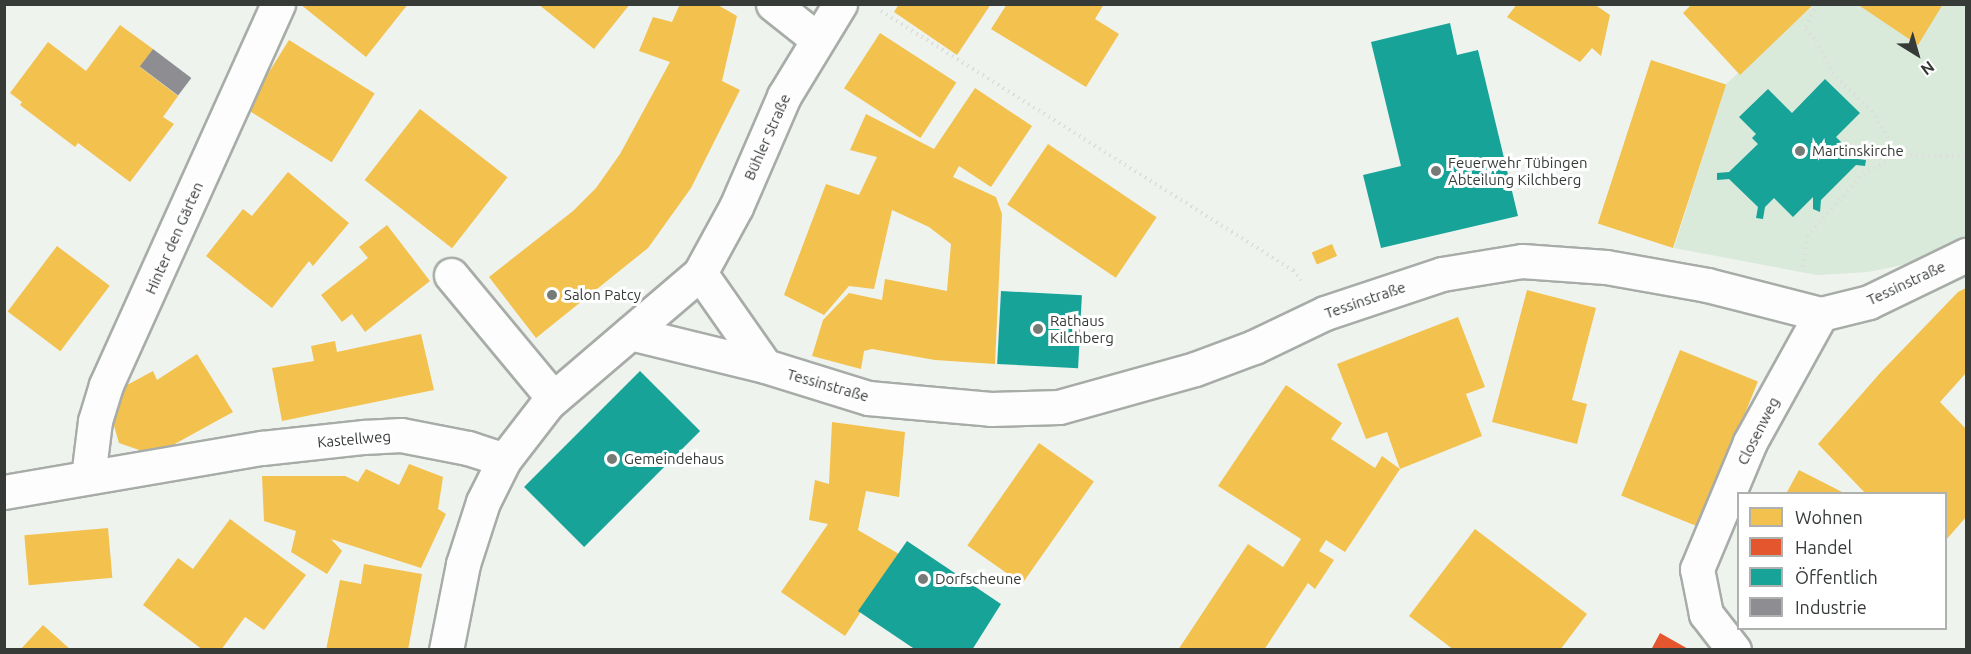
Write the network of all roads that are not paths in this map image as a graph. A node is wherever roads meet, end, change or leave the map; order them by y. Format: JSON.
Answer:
{"nodes":[{"id":1,"x":278,"y":4,"type":"edge"},
{"id":2,"x":773,"y":4,"type":"edge"},
{"id":3,"x":840,"y":4,"type":"edge"},
{"id":4,"x":817,"y":39,"type":"junction"},
{"id":5,"x":1966,"y":255,"type":"edge"},
{"id":6,"x":700,"y":273,"type":"junction"},
{"id":7,"x":451,"y":275,"type":"dead end"},
{"id":8,"x":1821,"y":314,"type":"junction"},
{"id":9,"x":630,"y":333,"type":"junction"},
{"id":10,"x":765,"y":366,"type":"junction"},
{"id":11,"x":553,"y":398,"type":"junction"},
{"id":12,"x":504,"y":460,"type":"junction"},
{"id":13,"x":88,"y":477,"type":"junction"},
{"id":14,"x":4,"y":492,"type":"edge"},
{"id":15,"x":446,"y":650,"type":"edge"},
{"id":16,"x":1734,"y":650,"type":"edge"}],
"edges":[{"from":1,"to":13,"type":"street","name":"Hinter den Gärten"},
{"from":2,"to":4,"type":"street"},
{"from":3,"to":4,"type":"street","name":"Bühler Straße"},
{"from":4,"to":6,"type":"street","name":"Bühler Straße"},
{"from":5,"to":8,"type":"street","name":"Tessinstraße"},
{"from":6,"to":9,"type":"street"},
{"from":6,"to":10,"type":"street"},
{"from":7,"to":11,"type":"street"},
{"from":8,"to":10,"type":"street","name":"Tessinstraße"},
{"from":8,"to":16,"type":"street","name":"Closenweg"},
{"from":9,"to":10,"type":"street","name":"Tessinstraße"},
{"from":9,"to":11,"type":"street"},
{"from":11,"to":12,"type":"street"},
{"from":12,"to":13,"type":"street","name":"Kastellweg"},
{"from":12,"to":15,"type":"street"},
{"from":13,"to":14,"type":"street","name":"Kastellweg"}]}
